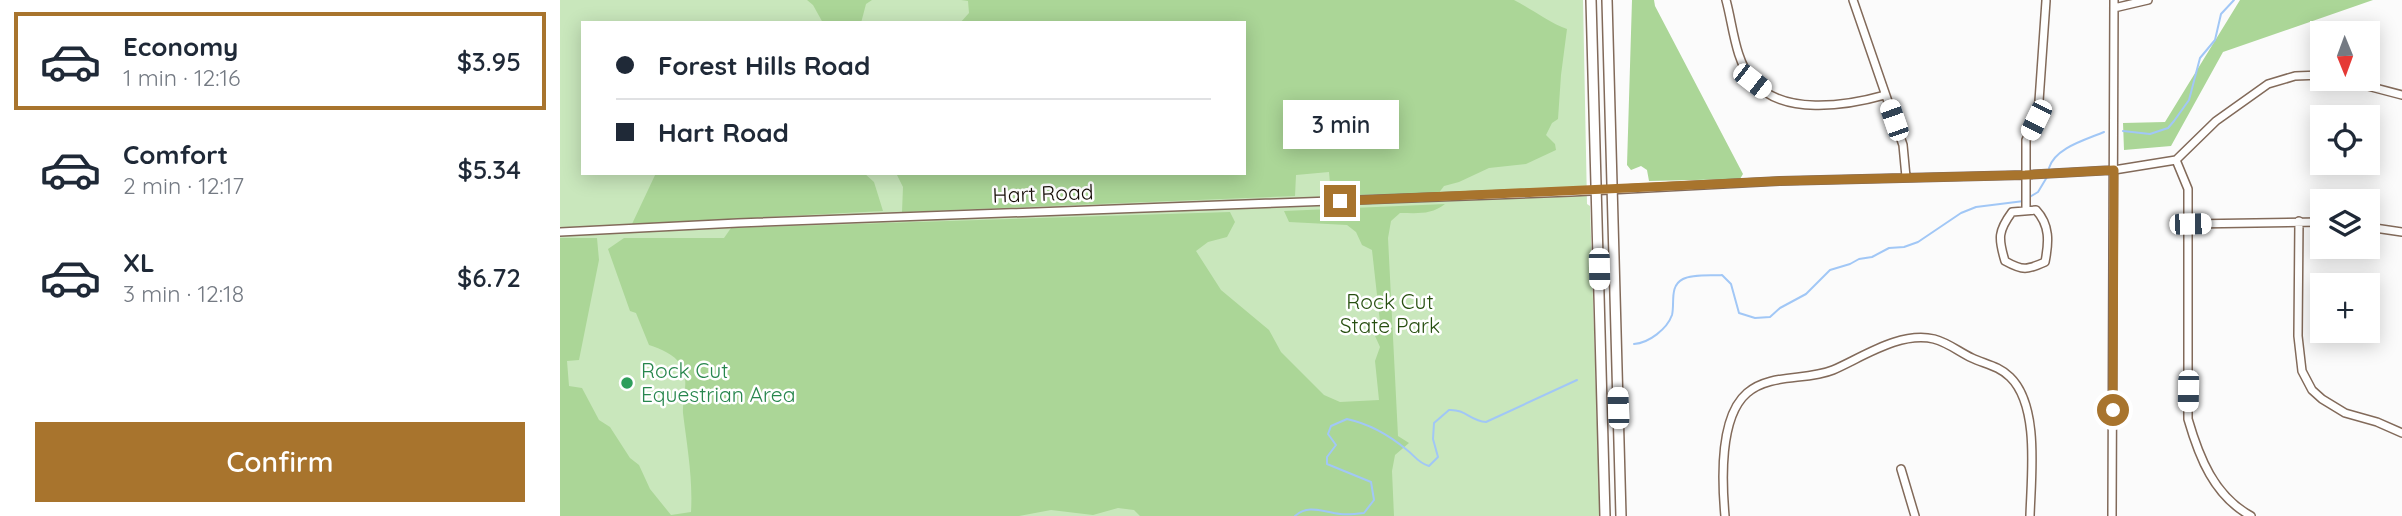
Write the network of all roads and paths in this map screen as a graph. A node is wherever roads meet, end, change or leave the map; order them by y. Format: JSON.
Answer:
{"nodes":[{"id":1,"x":1591,"y":0,"type":"edge"},
{"id":2,"x":1606,"y":0,"type":"edge"},
{"id":3,"x":1726,"y":0,"type":"edge"},
{"id":4,"x":1863,"y":0,"type":"edge"},
{"id":5,"x":2147,"y":0,"type":"edge"},
{"id":6,"x":2046,"y":1,"type":"edge"},
{"id":7,"x":1854,"y":2,"type":"edge"},
{"id":8,"x":2114,"y":4,"type":"edge"},
{"id":9,"x":2310,"y":75,"type":"edge"},
{"id":10,"x":2380,"y":89,"type":"edge"},
{"id":11,"x":1885,"y":95,"type":"junction"},
{"id":12,"x":2402,"y":95,"type":"edge"},
{"id":13,"x":2176,"y":160,"type":"junction"},
{"id":14,"x":2114,"y":170,"type":"junction"},
{"id":15,"x":2025,"y":175,"type":"junction"},
{"id":16,"x":1906,"y":177,"type":"junction"},
{"id":17,"x":1612,"y":190,"type":"junction"},
{"id":18,"x":1597,"y":191,"type":"junction"},
{"id":19,"x":2026,"y":211,"type":"junction"},
{"id":20,"x":2299,"y":221,"type":"junction"},
{"id":21,"x":2310,"y":221,"type":"edge"},
{"id":22,"x":2190,"y":224,"type":"junction"},
{"id":23,"x":2380,"y":229,"type":"edge"},
{"id":24,"x":560,"y":232,"type":"edge"},
{"id":25,"x":2402,"y":232,"type":"edge"},
{"id":26,"x":2402,"y":433,"type":"edge"},
{"id":27,"x":1901,"y":469,"type":"dead end"},
{"id":28,"x":2238,"y":514,"type":"edge"},
{"id":29,"x":1605,"y":516,"type":"edge"},
{"id":30,"x":1621,"y":516,"type":"edge"},
{"id":31,"x":1725,"y":516,"type":"edge"},
{"id":32,"x":1914,"y":516,"type":"edge"},
{"id":33,"x":2031,"y":516,"type":"edge"},
{"id":34,"x":2112,"y":516,"type":"edge"},
{"id":35,"x":2250,"y":516,"type":"edge"}],
"edges":[{"from":1,"to":18,"type":"main road"},
{"from":2,"to":17,"type":"main road"},
{"from":3,"to":11,"type":"street"},
{"from":4,"to":7,"type":"street"},
{"from":5,"to":8,"type":"street"},
{"from":6,"to":15,"type":"street"},
{"from":7,"to":11,"type":"street"},
{"from":8,"to":14,"type":"street"},
{"from":9,"to":13,"type":"street"},
{"from":10,"to":12,"type":"street"},
{"from":11,"to":16,"type":"street"},
{"from":13,"to":14,"type":"street","name":"Hart Road"},
{"from":13,"to":22,"type":"street"},
{"from":14,"to":15,"type":"street","name":"Hart Road"},
{"from":14,"to":34,"type":"street"},
{"from":15,"to":16,"type":"street","name":"Hart Road"},
{"from":15,"to":19,"type":"street"},
{"from":16,"to":17,"type":"street","name":"Hart Road"},
{"from":17,"to":18,"type":"street","name":"Hart Road"},
{"from":17,"to":30,"type":"main road"},
{"from":18,"to":24,"type":"street","name":"Hart Road"},
{"from":18,"to":29,"type":"main road"},
{"from":19,"to":19,"type":"street"},
{"from":20,"to":21,"type":"street"},
{"from":20,"to":22,"type":"street"},
{"from":20,"to":26,"type":"street"},
{"from":22,"to":28,"type":"street"},
{"from":23,"to":25,"type":"street"},
{"from":27,"to":32,"type":"street"},
{"from":28,"to":35,"type":"street"},
{"from":31,"to":33,"type":"street"}]}
